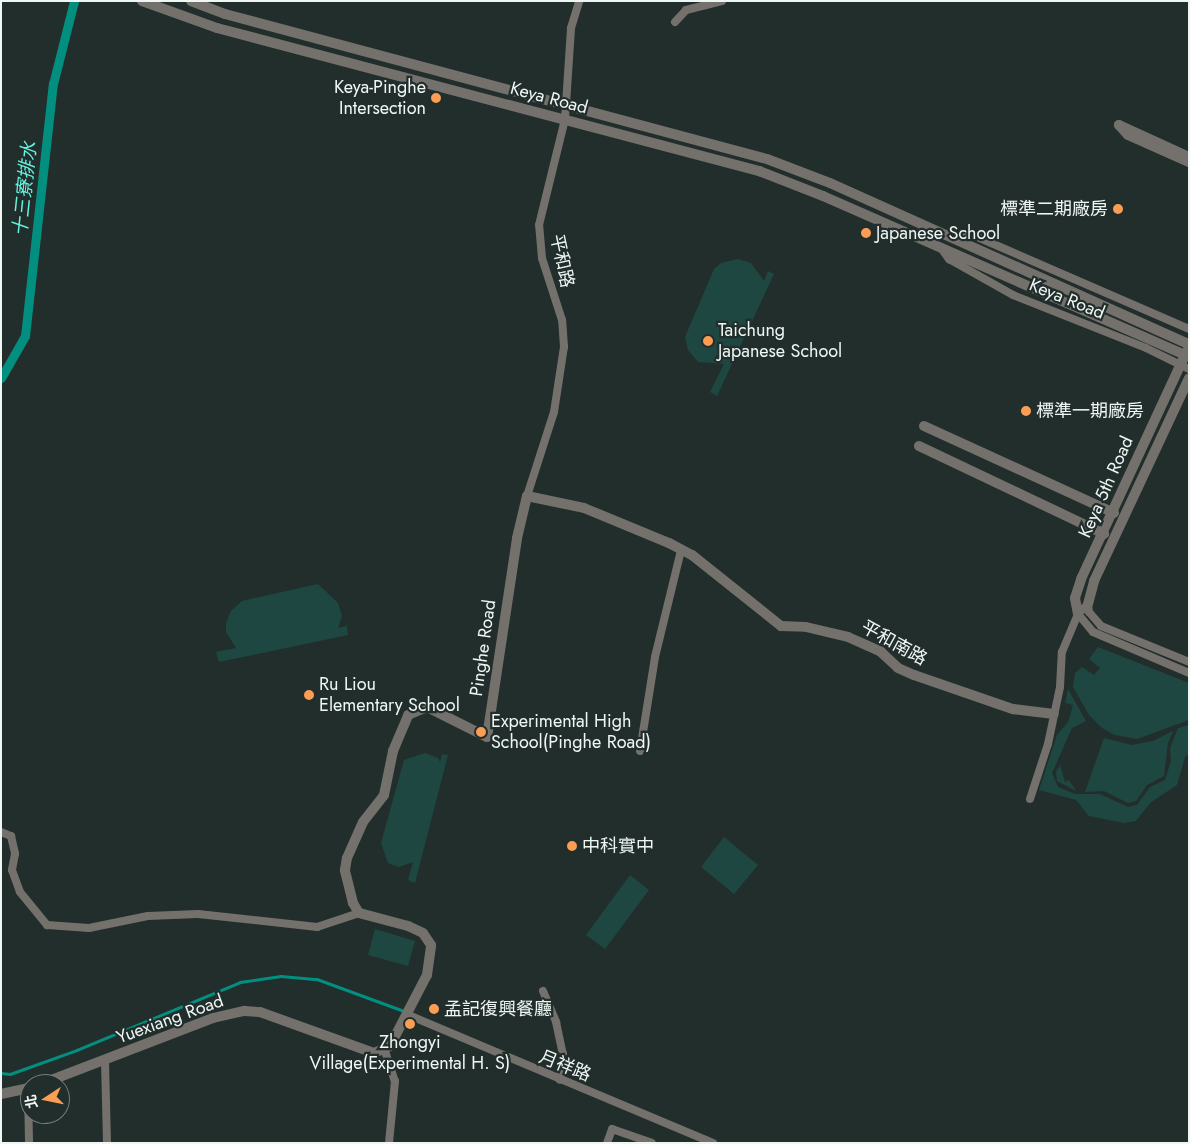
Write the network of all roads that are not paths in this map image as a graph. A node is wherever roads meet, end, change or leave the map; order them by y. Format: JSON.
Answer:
{"nodes":[{"id":1,"x":142,"y":1,"type":"edge"},
{"id":2,"x":191,"y":1,"type":"edge"},
{"id":3,"x":579,"y":1,"type":"edge"},
{"id":4,"x":722,"y":1,"type":"edge"},
{"id":5,"x":675,"y":22,"type":"dead end"},
{"id":6,"x":565,"y":104,"type":"junction"},
{"id":7,"x":565,"y":119,"type":"junction"},
{"id":8,"x":1189,"y":157,"type":"edge"},
{"id":9,"x":1189,"y":162,"type":"edge"},
{"id":10,"x":948,"y":236,"type":"junction"},
{"id":11,"x":1189,"y":329,"type":"edge"},
{"id":12,"x":1189,"y":344,"type":"edge"},
{"id":13,"x":1186,"y":359,"type":"edge"},
{"id":14,"x":1189,"y":378,"type":"edge"},
{"id":15,"x":924,"y":426,"type":"dead end"},
{"id":16,"x":918,"y":446,"type":"dead end"},
{"id":17,"x":527,"y":496,"type":"junction"},
{"id":18,"x":1114,"y":513,"type":"junction"},
{"id":19,"x":1104,"y":534,"type":"junction"},
{"id":20,"x":681,"y":550,"type":"junction"},
{"id":21,"x":1088,"y":604,"type":"junction"},
{"id":22,"x":1078,"y":614,"type":"junction"},
{"id":23,"x":1189,"y":662,"type":"edge"},
{"id":24,"x":1189,"y":673,"type":"edge"},
{"id":25,"x":1054,"y":714,"type":"junction"},
{"id":26,"x":640,"y":751,"type":"dead end"},
{"id":27,"x":1030,"y":800,"type":"dead end"},
{"id":28,"x":1,"y":832,"type":"edge"},
{"id":29,"x":360,"y":913,"type":"junction"},
{"id":30,"x":543,"y":991,"type":"dead end"},
{"id":31,"x":407,"y":1012,"type":"junction"},
{"id":32,"x":385,"y":1051,"type":"junction"},
{"id":33,"x":105,"y":1061,"type":"junction"},
{"id":34,"x":69,"y":1074,"type":"edge"},
{"id":35,"x":561,"y":1078,"type":"junction"},
{"id":36,"x":20,"y":1090,"type":"edge"},
{"id":37,"x":1,"y":1094,"type":"edge"},
{"id":38,"x":29,"y":1124,"type":"edge"},
{"id":39,"x":29,"y":1143,"type":"edge"},
{"id":40,"x":107,"y":1143,"type":"edge"},
{"id":41,"x":389,"y":1143,"type":"edge"},
{"id":42,"x":607,"y":1143,"type":"edge"},
{"id":43,"x":652,"y":1143,"type":"edge"},
{"id":44,"x":713,"y":1143,"type":"edge"}],
"edges":[{"from":1,"to":7,"type":"street","name":"Keya Road"},
{"from":2,"to":6,"type":"street","name":"Keya Road"},
{"from":3,"to":6,"type":"street","name":"平和路"},
{"from":4,"to":5,"type":"street"},
{"from":6,"to":7,"type":"street","name":"平和路"},
{"from":6,"to":10,"type":"street","name":"Keya Road"},
{"from":7,"to":13,"type":"street","name":"Keya Road"},
{"from":7,"to":17,"type":"street","name":"平和路"},
{"from":8,"to":9,"type":"street"},
{"from":10,"to":11,"type":"street","name":"Keya Road"},
{"from":10,"to":12,"type":"street","name":"Keya Road"},
{"from":13,"to":18,"type":"street","name":"Keya 5th Road"},
{"from":14,"to":21,"type":"street","name":"Keya 5th Road"},
{"from":15,"to":18,"type":"street"},
{"from":16,"to":19,"type":"street"},
{"from":17,"to":20,"type":"street","name":"平和南路"},
{"from":17,"to":29,"type":"street","name":"Pinghe Road"},
{"from":18,"to":19,"type":"street","name":"Keya 5th Road"},
{"from":19,"to":22,"type":"street","name":"Keya 5th Road"},
{"from":20,"to":25,"type":"street","name":"平和南路"},
{"from":20,"to":26,"type":"street"},
{"from":21,"to":22,"type":"street"},
{"from":21,"to":23,"type":"street"},
{"from":22,"to":24,"type":"street"},
{"from":22,"to":25,"type":"street"},
{"from":25,"to":27,"type":"street"},
{"from":28,"to":29,"type":"street"},
{"from":29,"to":31,"type":"street"},
{"from":30,"to":35,"type":"street"},
{"from":31,"to":32,"type":"street"},
{"from":31,"to":35,"type":"street","name":"月祥路"},
{"from":32,"to":33,"type":"street","name":"Yuexiang Road"},
{"from":32,"to":41,"type":"street"},
{"from":33,"to":34,"type":"street","name":"Yuexiang Road"},
{"from":33,"to":40,"type":"street"},
{"from":35,"to":44,"type":"street","name":"月祥路"},
{"from":36,"to":37,"type":"street"},
{"from":38,"to":39,"type":"street"},
{"from":42,"to":43,"type":"street"}]}
